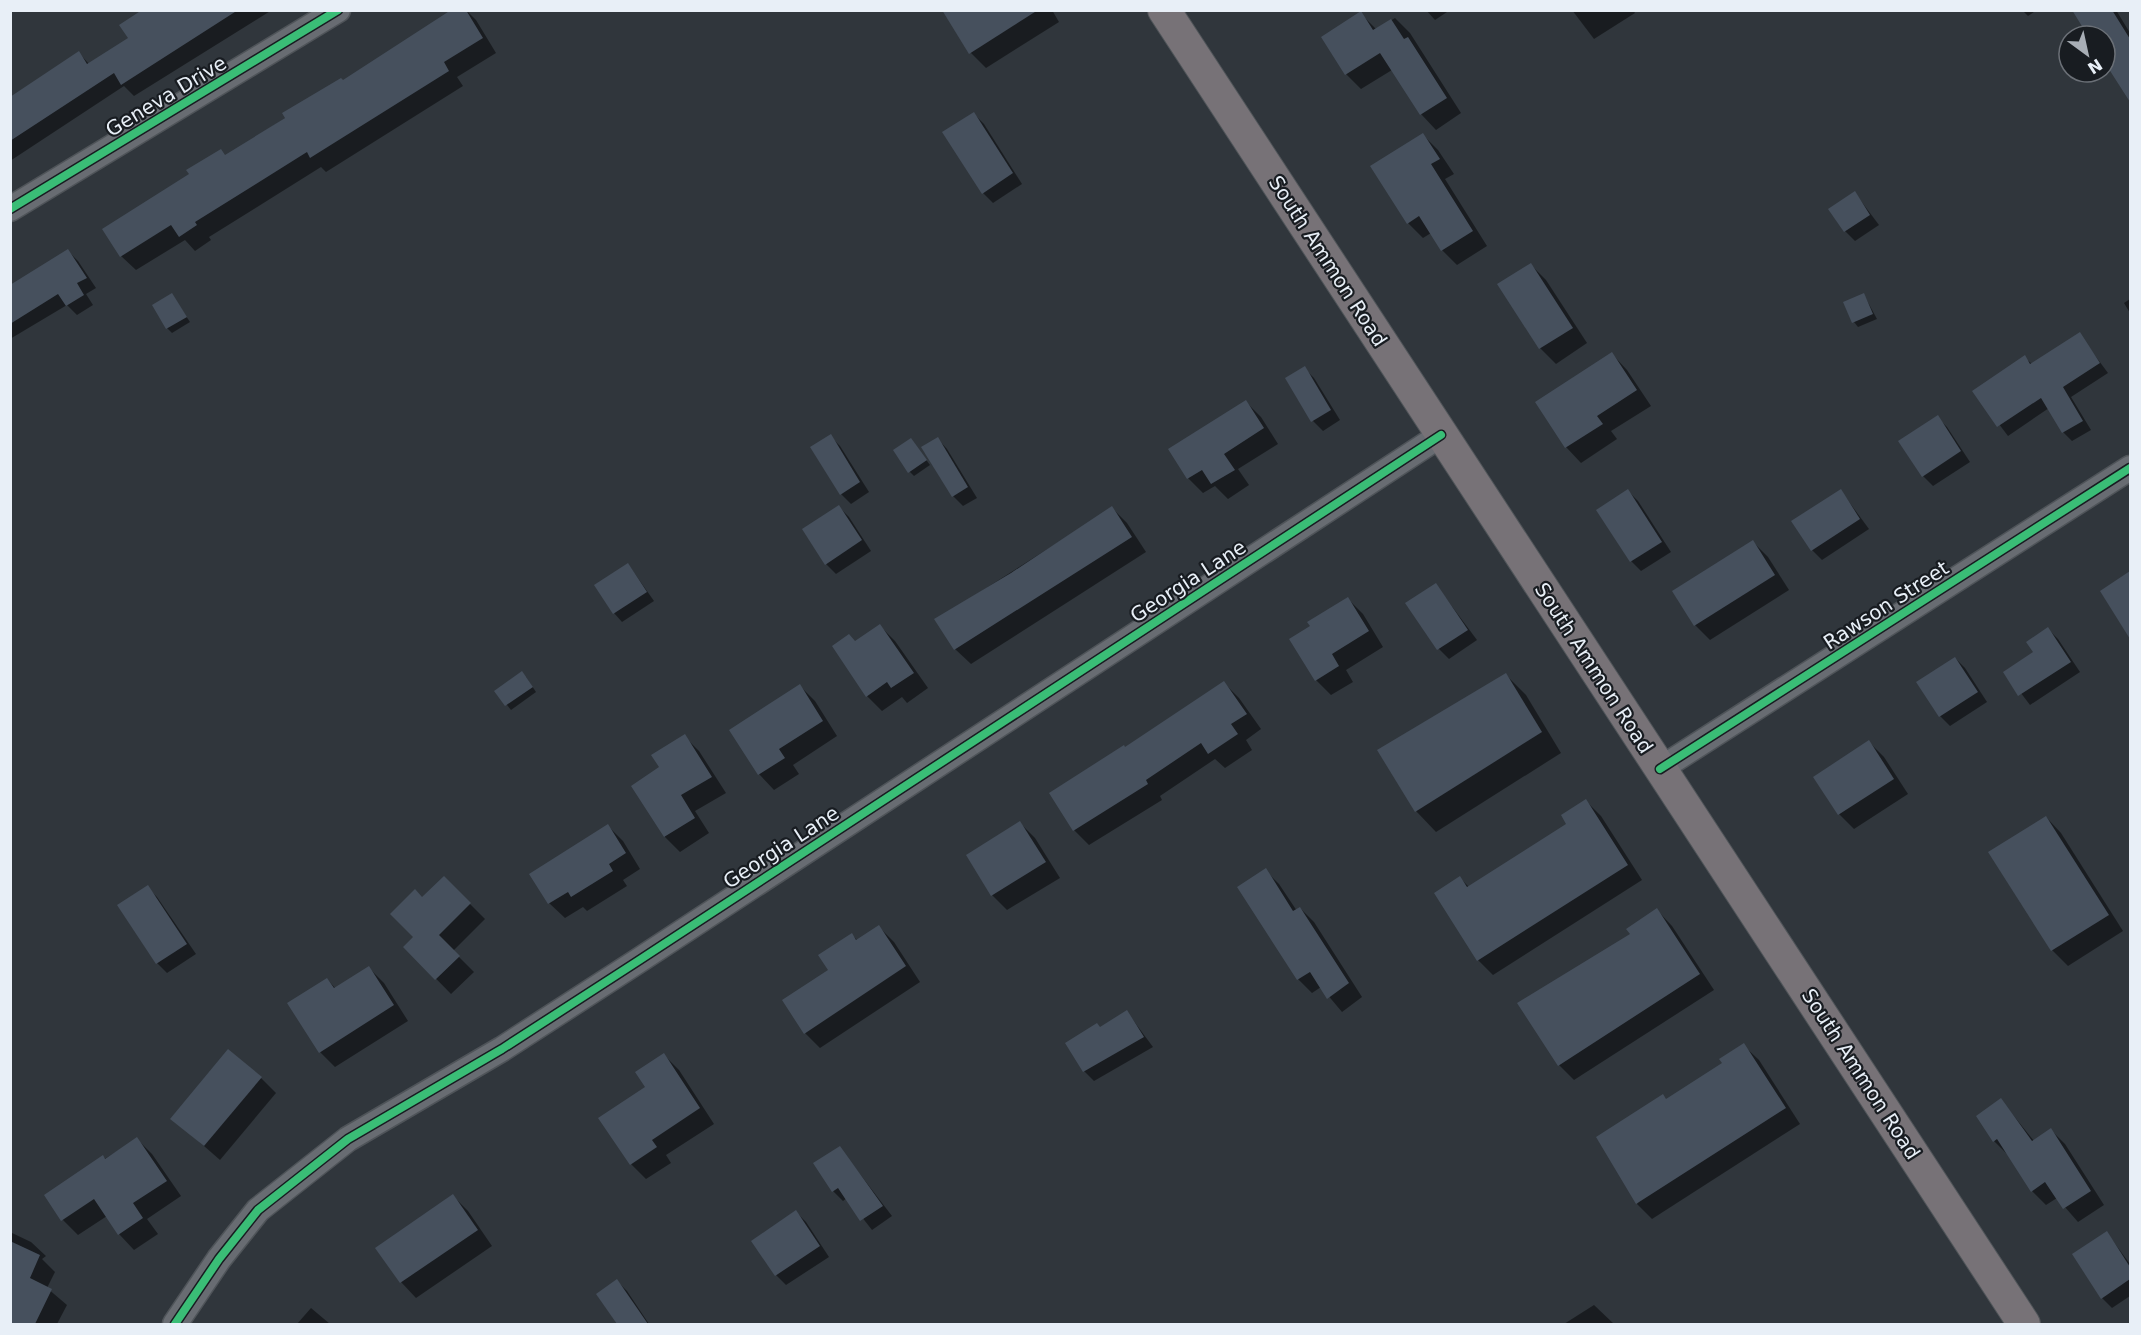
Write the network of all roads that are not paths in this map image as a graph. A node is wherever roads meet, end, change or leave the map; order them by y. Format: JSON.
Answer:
{"nodes":[{"id":1,"x":338,"y":10,"type":"edge"},
{"id":2,"x":1168,"y":12,"type":"edge"},
{"id":3,"x":10,"y":209,"type":"edge"},
{"id":4,"x":1442,"y":435,"type":"junction"},
{"id":5,"x":2130,"y":468,"type":"edge"},
{"id":6,"x":1660,"y":769,"type":"junction"},
{"id":7,"x":175,"y":1324,"type":"edge"},
{"id":8,"x":2024,"y":1324,"type":"edge"}],
"edges":[{"from":1,"to":3,"type":"street","name":"Geneva Drive"},
{"from":2,"to":4,"type":"main road","name":"South Ammon Road"},
{"from":4,"to":6,"type":"main road","name":"South Ammon Road"},
{"from":4,"to":7,"type":"street","name":"Georgia Lane"},
{"from":5,"to":6,"type":"street","name":"Rawson Street"},
{"from":6,"to":8,"type":"main road","name":"South Ammon Road"}]}
